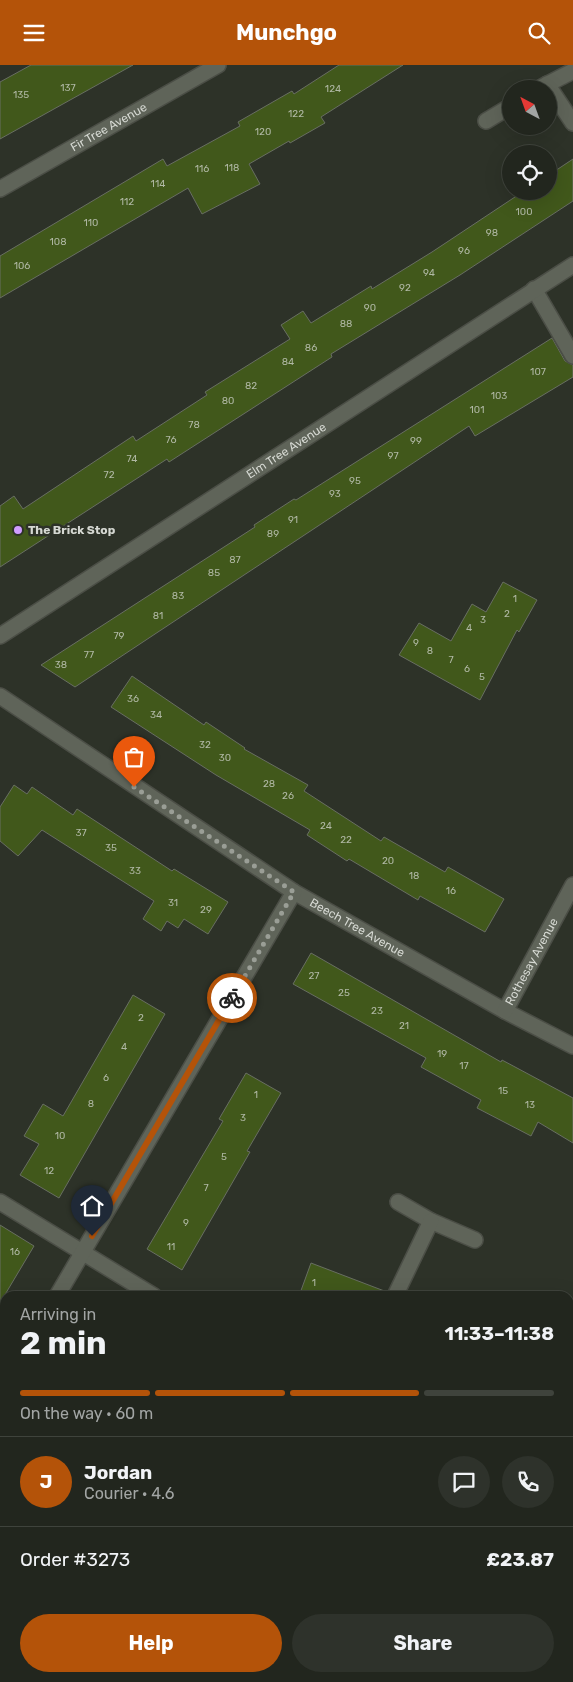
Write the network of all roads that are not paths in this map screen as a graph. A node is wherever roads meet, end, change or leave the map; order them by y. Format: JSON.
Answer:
{"nodes":[{"id":1,"x":218,"y":65,"type":"edge"},
{"id":2,"x":573,"y":71,"type":"edge"},
{"id":3,"x":555,"y":80,"type":"edge"},
{"id":4,"x":558,"y":104,"type":"edge"},
{"id":5,"x":502,"y":111,"type":"edge"},
{"id":6,"x":486,"y":121,"type":"dead end"},
{"id":7,"x":573,"y":123,"type":"edge"},
{"id":8,"x":0,"y":189,"type":"edge"},
{"id":9,"x":573,"y":265,"type":"edge"},
{"id":10,"x":534,"y":289,"type":"junction"},
{"id":11,"x":573,"y":356,"type":"edge"},
{"id":12,"x":0,"y":635,"type":"edge"},
{"id":13,"x":0,"y":696,"type":"edge"},
{"id":14,"x":573,"y":885,"type":"edge"},
{"id":15,"x":294,"y":892,"type":"junction"},
{"id":16,"x":505,"y":1011,"type":"junction"},
{"id":17,"x":573,"y":1046,"type":"edge"},
{"id":18,"x":0,"y":1202,"type":"edge"},
{"id":19,"x":398,"y":1202,"type":"dead end"},
{"id":20,"x":431,"y":1221,"type":"junction"},
{"id":21,"x":474,"y":1240,"type":"dead end"},
{"id":22,"x":82,"y":1253,"type":"junction"},
{"id":23,"x":60,"y":1291,"type":"edge"},
{"id":24,"x":146,"y":1291,"type":"edge"},
{"id":25,"x":397,"y":1291,"type":"edge"}],
"edges":[{"from":1,"to":8,"type":"street","name":"Fir Tree Avenue"},
{"from":2,"to":3,"type":"street"},
{"from":4,"to":7,"type":"street"},
{"from":5,"to":6,"type":"street"},
{"from":9,"to":10,"type":"street","name":"Elm Tree Avenue"},
{"from":10,"to":11,"type":"street"},
{"from":10,"to":12,"type":"street","name":"Elm Tree Avenue"},
{"from":13,"to":15,"type":"street","name":"Beech Tree Avenue"},
{"from":14,"to":16,"type":"street","name":"Rothesay Avenue"},
{"from":15,"to":16,"type":"street","name":"Beech Tree Avenue"},
{"from":15,"to":22,"type":"street"},
{"from":16,"to":17,"type":"street","name":"Beech Tree Avenue"},
{"from":18,"to":22,"type":"street"},
{"from":19,"to":20,"type":"street"},
{"from":20,"to":21,"type":"street"},
{"from":20,"to":25,"type":"street"},
{"from":22,"to":23,"type":"street"},
{"from":22,"to":24,"type":"street"}]}
